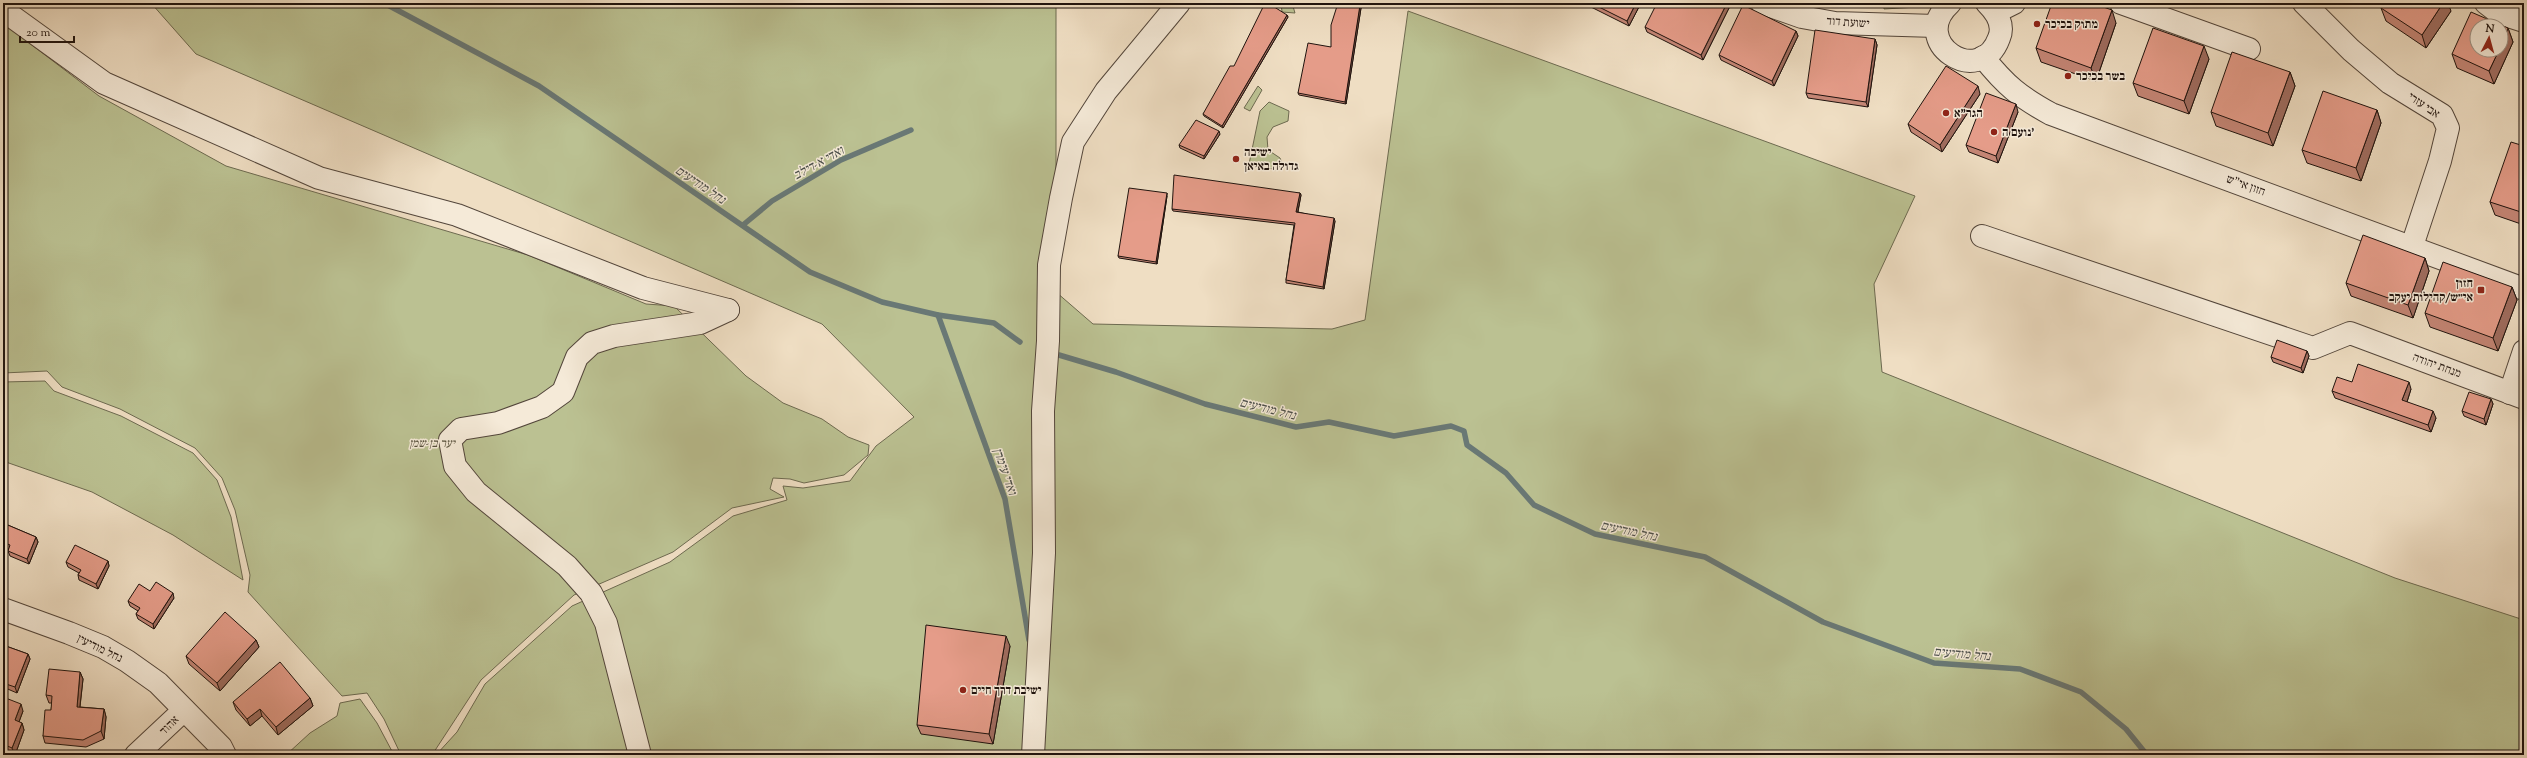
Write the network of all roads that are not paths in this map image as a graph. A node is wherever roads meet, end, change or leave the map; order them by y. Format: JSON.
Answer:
{"nodes":[{"id":1,"x":1180,"y":3,"type":"edge"},
{"id":2,"x":1762,"y":3,"type":"edge"},
{"id":3,"x":1950,"y":3,"type":"edge"},
{"id":4,"x":2121,"y":3,"type":"edge"},
{"id":5,"x":2304,"y":3,"type":"edge"},
{"id":6,"x":2486,"y":3,"type":"edge"},
{"id":7,"x":1999,"y":6,"type":"edge"},
{"id":8,"x":3,"y":10,"type":"edge"},
{"id":9,"x":2524,"y":21,"type":"edge"},
{"id":10,"x":1936,"y":26,"type":"junction"},
{"id":11,"x":2249,"y":49,"type":"dead end"},
{"id":12,"x":1983,"y":58,"type":"junction"},
{"id":13,"x":1982,"y":236,"type":"dead end"},
{"id":14,"x":2412,"y":246,"type":"junction"},
{"id":15,"x":2524,"y":288,"type":"edge"},
{"id":16,"x":2524,"y":351,"type":"edge"},
{"id":17,"x":2517,"y":395,"type":"edge"},
{"id":18,"x":3,"y":609,"type":"edge"},
{"id":19,"x":184,"y":710,"type":"junction"},
{"id":20,"x":136,"y":755,"type":"edge"},
{"id":21,"x":225,"y":755,"type":"edge"},
{"id":22,"x":640,"y":755,"type":"edge"},
{"id":23,"x":1034,"y":755,"type":"edge"}],
"edges":[{"from":1,"to":23,"type":"street"},
{"from":2,"to":10,"type":"street","name":"ישועת דוד"},
{"from":3,"to":10,"type":"street"},
{"from":4,"to":11,"type":"street"},
{"from":5,"to":14,"type":"street","name":"אבי עזרי"},
{"from":6,"to":9,"type":"street"},
{"from":7,"to":12,"type":"street"},
{"from":8,"to":22,"type":"street"},
{"from":10,"to":12,"type":"street"},
{"from":12,"to":14,"type":"street","name":"חזון אי\"ש"},
{"from":13,"to":17,"type":"street","name":"מנחת יהודה"},
{"from":14,"to":15,"type":"street","name":"חזון אי\"ש"},
{"from":16,"to":17,"type":"street"},
{"from":18,"to":19,"type":"street","name":"נחל מודיעין"},
{"from":19,"to":20,"type":"street","name":"אהוד"},
{"from":19,"to":21,"type":"street","name":"נחל מודיעין"}]}
